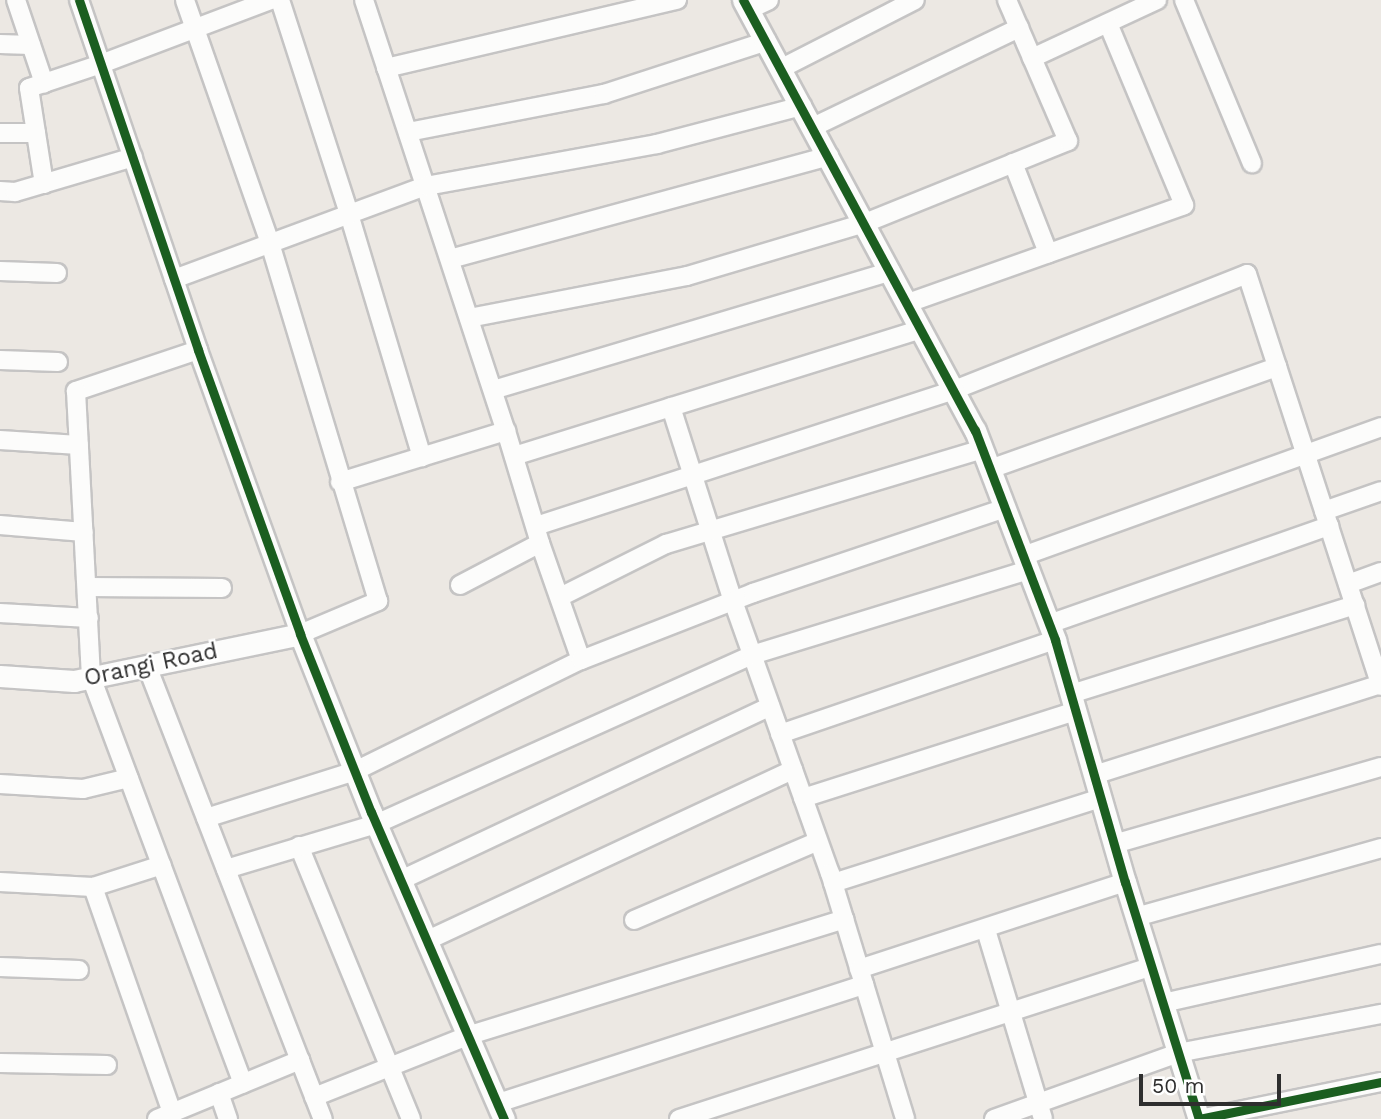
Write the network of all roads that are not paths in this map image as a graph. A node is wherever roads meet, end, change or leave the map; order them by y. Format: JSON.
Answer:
{"nodes":[{"id":1,"x":16,"y":0,"type":"edge"},
{"id":2,"x":79,"y":0,"type":"edge"},
{"id":3,"x":185,"y":0,"type":"edge"},
{"id":4,"x":270,"y":0,"type":"edge"},
{"id":5,"x":280,"y":0,"type":"edge"},
{"id":6,"x":677,"y":0,"type":"edge"},
{"id":7,"x":769,"y":0,"type":"edge"},
{"id":8,"x":915,"y":0,"type":"edge"},
{"id":9,"x":1007,"y":0,"type":"edge"},
{"id":10,"x":1157,"y":0,"type":"edge"},
{"id":11,"x":1184,"y":0,"type":"edge"},
{"id":12,"x":371,"y":1,"type":"edge"},
{"id":13,"x":746,"y":5,"type":"edge"},
{"id":14,"x":1108,"y":23,"type":"junction"},
{"id":15,"x":1019,"y":28,"type":"junction"},
{"id":16,"x":195,"y":29,"type":"junction"},
{"id":17,"x":767,"y":41,"type":"junction"},
{"id":18,"x":0,"y":44,"type":"edge"},
{"id":19,"x":31,"y":45,"type":"junction"},
{"id":20,"x":1032,"y":58,"type":"junction"},
{"id":21,"x":101,"y":64,"type":"junction"},
{"id":22,"x":386,"y":68,"type":"junction"},
{"id":23,"x":782,"y":68,"type":"junction"},
{"id":24,"x":44,"y":83,"type":"junction"},
{"id":25,"x":802,"y":106,"type":"junction"},
{"id":26,"x":813,"y":127,"type":"junction"},
{"id":27,"x":408,"y":131,"type":"junction"},
{"id":28,"x":0,"y":133,"type":"edge"},
{"id":29,"x":36,"y":133,"type":"junction"},
{"id":30,"x":829,"y":156,"type":"junction"},
{"id":31,"x":133,"y":157,"type":"junction"},
{"id":32,"x":1013,"y":163,"type":"junction"},
{"id":33,"x":1252,"y":163,"type":"dead end"},
{"id":34,"x":44,"y":184,"type":"junction"},
{"id":35,"x":426,"y":186,"type":"junction"},
{"id":36,"x":0,"y":191,"type":"edge"},
{"id":37,"x":349,"y":214,"type":"junction"},
{"id":38,"x":865,"y":223,"type":"junction"},
{"id":39,"x":270,"y":243,"type":"junction"},
{"id":40,"x":1048,"y":253,"type":"junction"},
{"id":41,"x":450,"y":259,"type":"junction"},
{"id":42,"x":0,"y":271,"type":"edge"},
{"id":43,"x":891,"y":271,"type":"junction"},
{"id":44,"x":57,"y":273,"type":"dead end"},
{"id":45,"x":174,"y":279,"type":"junction"},
{"id":46,"x":908,"y":303,"type":"junction"},
{"id":47,"x":469,"y":318,"type":"junction"},
{"id":48,"x":922,"y":328,"type":"junction"},
{"id":49,"x":198,"y":350,"type":"junction"},
{"id":50,"x":0,"y":360,"type":"edge"},
{"id":51,"x":58,"y":362,"type":"dead end"},
{"id":52,"x":1278,"y":367,"type":"junction"},
{"id":53,"x":493,"y":390,"type":"junction"},
{"id":54,"x":954,"y":390,"type":"junction"},
{"id":55,"x":671,"y":407,"type":"junction"},
{"id":56,"x":1381,"y":427,"type":"edge"},
{"id":57,"x":506,"y":431,"type":"junction"},
{"id":58,"x":0,"y":440,"type":"edge"},
{"id":59,"x":79,"y":445,"type":"junction"},
{"id":60,"x":982,"y":449,"type":"junction"},
{"id":61,"x":1306,"y":455,"type":"junction"},
{"id":62,"x":514,"y":456,"type":"junction"},
{"id":63,"x":422,"y":457,"type":"junction"},
{"id":64,"x":990,"y":470,"type":"junction"},
{"id":65,"x":693,"y":475,"type":"junction"},
{"id":66,"x":340,"y":482,"type":"junction"},
{"id":67,"x":1381,"y":491,"type":"edge"},
{"id":68,"x":1005,"y":508,"type":"junction"},
{"id":69,"x":1327,"y":519,"type":"junction"},
{"id":70,"x":0,"y":525,"type":"edge"},
{"id":71,"x":710,"y":530,"type":"junction"},
{"id":72,"x":84,"y":532,"type":"junction"},
{"id":73,"x":538,"y":534,"type":"junction"},
{"id":74,"x":1026,"y":563,"type":"junction"},
{"id":75,"x":1381,"y":572,"type":"edge"},
{"id":76,"x":1348,"y":584,"type":"junction"},
{"id":77,"x":460,"y":586,"type":"dead end"},
{"id":78,"x":87,"y":587,"type":"junction"},
{"id":79,"x":222,"y":589,"type":"dead end"},
{"id":80,"x":560,"y":597,"type":"junction"},
{"id":81,"x":733,"y":601,"type":"junction"},
{"id":82,"x":1355,"y":605,"type":"junction"},
{"id":83,"x":0,"y":612,"type":"edge"},
{"id":84,"x":89,"y":618,"type":"junction"},
{"id":85,"x":1052,"y":632,"type":"junction"},
{"id":86,"x":300,"y":634,"type":"junction"},
{"id":87,"x":1375,"y":649,"type":"edge"},
{"id":88,"x":752,"y":655,"type":"junction"},
{"id":89,"x":582,"y":660,"type":"junction"},
{"id":90,"x":147,"y":666,"type":"junction"},
{"id":91,"x":0,"y":676,"type":"edge"},
{"id":92,"x":91,"y":677,"type":"junction"},
{"id":93,"x":1381,"y":685,"type":"edge"},
{"id":94,"x":1074,"y":703,"type":"junction"},
{"id":95,"x":770,"y":706,"type":"junction"},
{"id":96,"x":780,"y":734,"type":"junction"},
{"id":97,"x":1381,"y":767,"type":"edge"},
{"id":98,"x":793,"y":770,"type":"junction"},
{"id":99,"x":355,"y":771,"type":"junction"},
{"id":100,"x":1094,"y":775,"type":"junction"},
{"id":101,"x":129,"y":778,"type":"junction"},
{"id":102,"x":0,"y":784,"type":"edge"},
{"id":103,"x":803,"y":798,"type":"junction"},
{"id":104,"x":1101,"y":798,"type":"junction"},
{"id":105,"x":206,"y":818,"type":"junction"},
{"id":106,"x":376,"y":824,"type":"junction"},
{"id":107,"x":818,"y":841,"type":"junction"},
{"id":108,"x":1114,"y":844,"type":"junction"},
{"id":109,"x":299,"y":846,"type":"junction"},
{"id":110,"x":1381,"y":848,"type":"edge"},
{"id":111,"x":162,"y":865,"type":"junction"},
{"id":112,"x":226,"y":869,"type":"junction"},
{"id":113,"x":401,"y":880,"type":"junction"},
{"id":114,"x":0,"y":881,"type":"edge"},
{"id":115,"x":1125,"y":882,"type":"junction"},
{"id":116,"x":833,"y":883,"type":"junction"},
{"id":117,"x":93,"y":887,"type":"junction"},
{"id":118,"x":1136,"y":917,"type":"junction"},
{"id":119,"x":844,"y":919,"type":"junction"},
{"id":120,"x":634,"y":920,"type":"dead end"},
{"id":121,"x":986,"y":930,"type":"junction"},
{"id":122,"x":428,"y":940,"type":"junction"},
{"id":123,"x":1381,"y":954,"type":"edge"},
{"id":124,"x":1152,"y":966,"type":"junction"},
{"id":125,"x":0,"y":967,"type":"edge"},
{"id":126,"x":79,"y":970,"type":"dead end"},
{"id":127,"x":862,"y":977,"type":"junction"},
{"id":128,"x":1163,"y":1003,"type":"junction"},
{"id":129,"x":1011,"y":1013,"type":"junction"},
{"id":130,"x":1381,"y":1014,"type":"edge"},
{"id":131,"x":470,"y":1035,"type":"junction"},
{"id":132,"x":1178,"y":1053,"type":"junction"},
{"id":133,"x":885,"y":1055,"type":"junction"},
{"id":134,"x":300,"y":1060,"type":"junction"},
{"id":135,"x":0,"y":1063,"type":"edge"},
{"id":136,"x":107,"y":1065,"type":"dead end"},
{"id":137,"x":389,"y":1067,"type":"junction"},
{"id":138,"x":1381,"y":1082,"type":"edge"},
{"id":139,"x":243,"y":1083,"type":"junction"},
{"id":140,"x":219,"y":1093,"type":"junction"},
{"id":141,"x":314,"y":1097,"type":"junction"},
{"id":142,"x":501,"y":1111,"type":"edge"},
{"id":143,"x":1041,"y":1111,"type":"edge"},
{"id":144,"x":165,"y":1116,"type":"edge"},
{"id":145,"x":228,"y":1119,"type":"edge"},
{"id":146,"x":323,"y":1119,"type":"edge"},
{"id":147,"x":411,"y":1119,"type":"edge"},
{"id":148,"x":680,"y":1119,"type":"edge"},
{"id":149,"x":905,"y":1119,"type":"edge"},
{"id":150,"x":994,"y":1119,"type":"edge"},
{"id":151,"x":1199,"y":1119,"type":"edge"}],
"edges":[{"from":1,"to":19,"type":"street"},
{"from":2,"to":21,"type":"street"},
{"from":3,"to":16,"type":"street"},
{"from":4,"to":16,"type":"street"},
{"from":5,"to":37,"type":"street"},
{"from":6,"to":22,"type":"street"},
{"from":7,"to":13,"type":"street"},
{"from":8,"to":23,"type":"street"},
{"from":9,"to":15,"type":"street"},
{"from":10,"to":14,"type":"street"},
{"from":11,"to":33,"type":"street"},
{"from":12,"to":22,"type":"street"},
{"from":13,"to":17,"type":"street"},
{"from":14,"to":20,"type":"street"},
{"from":14,"to":40,"type":"street"},
{"from":15,"to":20,"type":"street"},
{"from":15,"to":26,"type":"street"},
{"from":16,"to":21,"type":"street"},
{"from":16,"to":39,"type":"street"},
{"from":17,"to":23,"type":"street"},
{"from":17,"to":27,"type":"street"},
{"from":18,"to":19,"type":"street"},
{"from":19,"to":24,"type":"street"},
{"from":20,"to":32,"type":"street"},
{"from":21,"to":24,"type":"street"},
{"from":21,"to":31,"type":"street"},
{"from":22,"to":27,"type":"street"},
{"from":23,"to":25,"type":"street"},
{"from":24,"to":29,"type":"street"},
{"from":25,"to":26,"type":"street"},
{"from":25,"to":35,"type":"street"},
{"from":26,"to":30,"type":"street"},
{"from":27,"to":35,"type":"street"},
{"from":28,"to":29,"type":"street"},
{"from":29,"to":34,"type":"street"},
{"from":30,"to":38,"type":"street"},
{"from":30,"to":41,"type":"street"},
{"from":31,"to":34,"type":"street"},
{"from":31,"to":45,"type":"street"},
{"from":32,"to":38,"type":"street"},
{"from":32,"to":40,"type":"street"},
{"from":34,"to":36,"type":"street"},
{"from":35,"to":37,"type":"street"},
{"from":35,"to":41,"type":"street"},
{"from":37,"to":39,"type":"street"},
{"from":37,"to":63,"type":"street"},
{"from":38,"to":43,"type":"street"},
{"from":38,"to":47,"type":"street"},
{"from":39,"to":45,"type":"street"},
{"from":39,"to":66,"type":"street"},
{"from":40,"to":46,"type":"street"},
{"from":41,"to":47,"type":"street"},
{"from":42,"to":44,"type":"street"},
{"from":43,"to":46,"type":"street"},
{"from":43,"to":53,"type":"street"},
{"from":45,"to":49,"type":"street"},
{"from":46,"to":48,"type":"street"},
{"from":47,"to":53,"type":"street"},
{"from":48,"to":54,"type":"street"},
{"from":48,"to":55,"type":"street"},
{"from":49,"to":59,"type":"street"},
{"from":49,"to":86,"type":"street"},
{"from":50,"to":51,"type":"street"},
{"from":52,"to":54,"type":"street"},
{"from":52,"to":61,"type":"street"},
{"from":52,"to":64,"type":"street"},
{"from":53,"to":57,"type":"street"},
{"from":54,"to":60,"type":"street"},
{"from":54,"to":65,"type":"street"},
{"from":55,"to":62,"type":"street"},
{"from":55,"to":65,"type":"street"},
{"from":56,"to":61,"type":"street"},
{"from":57,"to":62,"type":"street"},
{"from":57,"to":63,"type":"street"},
{"from":58,"to":59,"type":"street"},
{"from":59,"to":72,"type":"street"},
{"from":60,"to":64,"type":"street"},
{"from":60,"to":71,"type":"street"},
{"from":61,"to":69,"type":"street"},
{"from":61,"to":74,"type":"street"},
{"from":62,"to":73,"type":"street"},
{"from":63,"to":66,"type":"street"},
{"from":64,"to":68,"type":"street"},
{"from":65,"to":71,"type":"street"},
{"from":65,"to":73,"type":"street"},
{"from":66,"to":86,"type":"street"},
{"from":67,"to":69,"type":"street"},
{"from":68,"to":74,"type":"street"},
{"from":68,"to":81,"type":"street"},
{"from":69,"to":76,"type":"street"},
{"from":69,"to":85,"type":"street"},
{"from":70,"to":72,"type":"street"},
{"from":71,"to":80,"type":"street"},
{"from":71,"to":81,"type":"street"},
{"from":72,"to":78,"type":"street"},
{"from":73,"to":77,"type":"street"},
{"from":73,"to":80,"type":"street"},
{"from":74,"to":85,"type":"street"},
{"from":74,"to":88,"type":"street"},
{"from":75,"to":76,"type":"street"},
{"from":76,"to":82,"type":"street"},
{"from":78,"to":79,"type":"street"},
{"from":78,"to":84,"type":"street"},
{"from":80,"to":89,"type":"street"},
{"from":81,"to":88,"type":"street"},
{"from":81,"to":89,"type":"street"},
{"from":82,"to":87,"type":"street"},
{"from":82,"to":94,"type":"street"},
{"from":83,"to":84,"type":"street"},
{"from":84,"to":92,"type":"street"},
{"from":85,"to":94,"type":"street"},
{"from":85,"to":96,"type":"street"},
{"from":86,"to":90,"type":"street","name":"Orangi Road"},
{"from":86,"to":99,"type":"street"},
{"from":87,"to":93,"type":"street"},
{"from":88,"to":95,"type":"street"},
{"from":88,"to":106,"type":"street"},
{"from":89,"to":99,"type":"street"},
{"from":90,"to":92,"type":"street","name":"Orangi Road"},
{"from":90,"to":105,"type":"street"},
{"from":91,"to":92,"type":"street","name":"Orangi Road"},
{"from":92,"to":101,"type":"street"},
{"from":93,"to":100,"type":"street"},
{"from":94,"to":100,"type":"street"},
{"from":94,"to":103,"type":"street"},
{"from":95,"to":96,"type":"street"},
{"from":95,"to":113,"type":"street"},
{"from":96,"to":98,"type":"street"},
{"from":97,"to":108,"type":"street"},
{"from":98,"to":103,"type":"street"},
{"from":98,"to":122,"type":"street"},
{"from":99,"to":105,"type":"street"},
{"from":99,"to":106,"type":"street"},
{"from":100,"to":104,"type":"street"},
{"from":101,"to":102,"type":"street"},
{"from":101,"to":111,"type":"street"},
{"from":103,"to":107,"type":"street"},
{"from":104,"to":108,"type":"street"},
{"from":104,"to":116,"type":"street"},
{"from":105,"to":112,"type":"street"},
{"from":106,"to":109,"type":"street"},
{"from":106,"to":113,"type":"street"},
{"from":107,"to":116,"type":"street"},
{"from":107,"to":120,"type":"street"},
{"from":108,"to":115,"type":"street"},
{"from":109,"to":112,"type":"street"},
{"from":109,"to":137,"type":"street"},
{"from":110,"to":118,"type":"street"},
{"from":111,"to":117,"type":"street"},
{"from":111,"to":139,"type":"street"},
{"from":112,"to":134,"type":"street"},
{"from":113,"to":122,"type":"street"},
{"from":114,"to":117,"type":"street"},
{"from":115,"to":118,"type":"street"},
{"from":115,"to":121,"type":"street"},
{"from":116,"to":119,"type":"street"},
{"from":117,"to":144,"type":"street"},
{"from":118,"to":124,"type":"street"},
{"from":119,"to":127,"type":"street"},
{"from":119,"to":131,"type":"street"},
{"from":121,"to":127,"type":"street"},
{"from":121,"to":129,"type":"street"},
{"from":122,"to":131,"type":"street"},
{"from":123,"to":128,"type":"street"},
{"from":124,"to":128,"type":"street"},
{"from":124,"to":129,"type":"street"},
{"from":125,"to":126,"type":"street"},
{"from":127,"to":133,"type":"street"},
{"from":127,"to":142,"type":"street"},
{"from":128,"to":132,"type":"street"},
{"from":129,"to":133,"type":"street"},
{"from":129,"to":143,"type":"street"},
{"from":130,"to":132,"type":"street"},
{"from":131,"to":137,"type":"street"},
{"from":131,"to":142,"type":"street"},
{"from":132,"to":143,"type":"street"},
{"from":132,"to":151,"type":"street"},
{"from":133,"to":148,"type":"street"},
{"from":133,"to":149,"type":"street"},
{"from":134,"to":139,"type":"street"},
{"from":134,"to":141,"type":"street"},
{"from":135,"to":136,"type":"street"},
{"from":137,"to":141,"type":"street"},
{"from":137,"to":147,"type":"street"},
{"from":138,"to":151,"type":"street"},
{"from":139,"to":140,"type":"street"},
{"from":140,"to":144,"type":"street"},
{"from":140,"to":145,"type":"street"},
{"from":141,"to":146,"type":"street"},
{"from":143,"to":150,"type":"street"}]}
